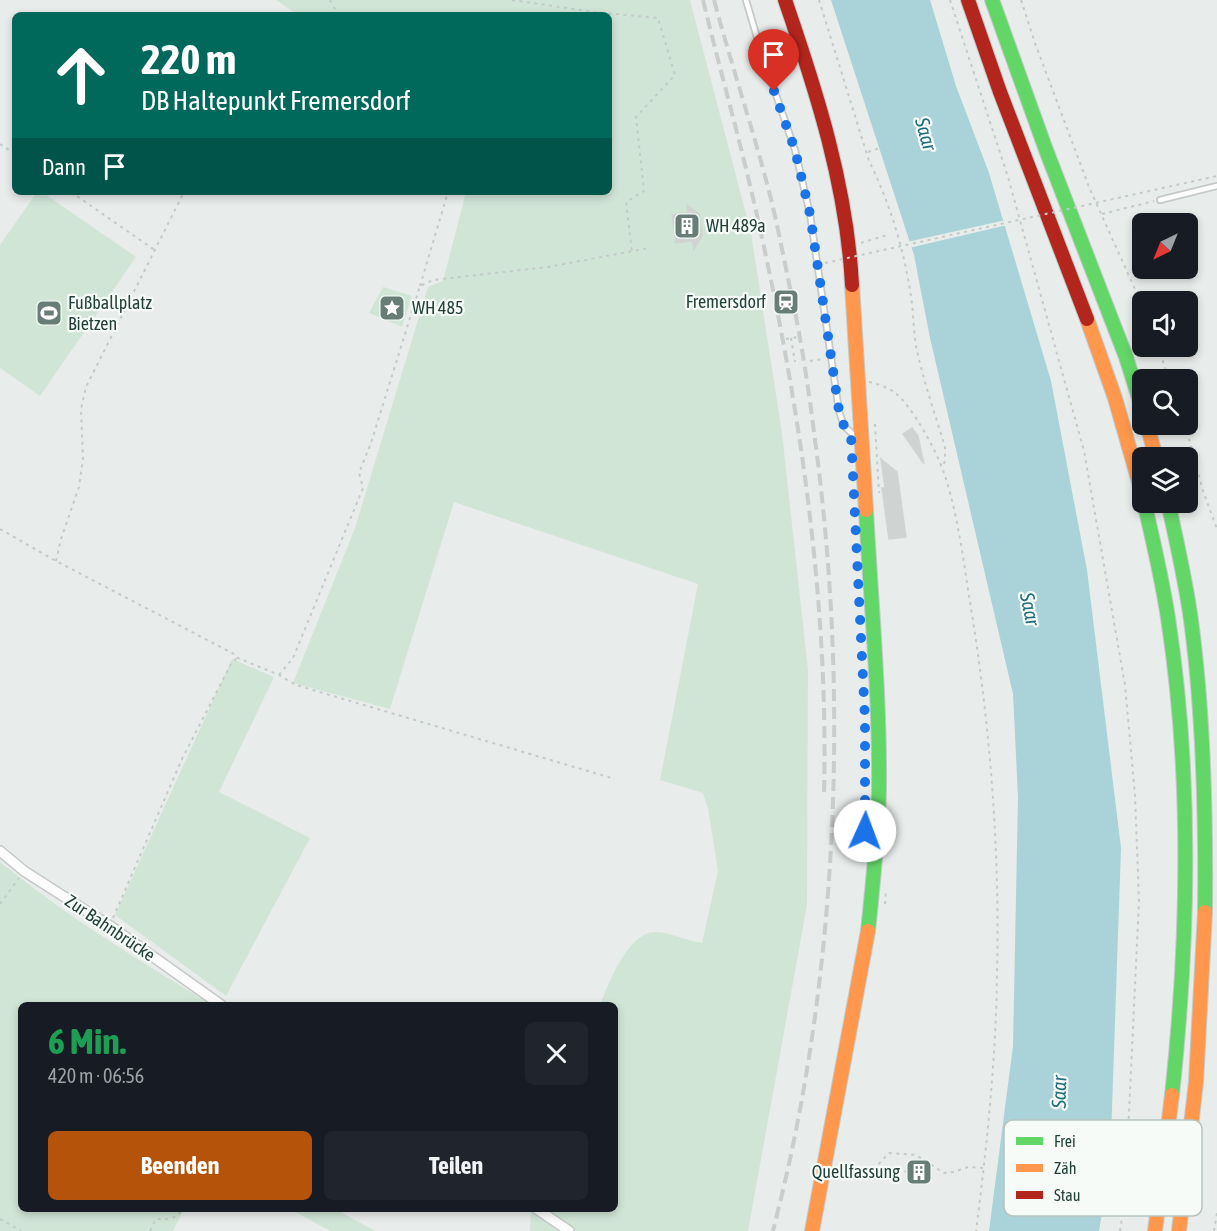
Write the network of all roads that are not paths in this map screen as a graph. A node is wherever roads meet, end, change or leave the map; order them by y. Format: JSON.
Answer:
{"nodes":[{"id":1,"x":746,"y":0,"type":"edge"},
{"id":2,"x":785,"y":0,"type":"edge"},
{"id":3,"x":968,"y":0,"type":"edge"},
{"id":4,"x":992,"y":0,"type":"edge"},
{"id":5,"x":1217,"y":186,"type":"edge"},
{"id":6,"x":1160,"y":200,"type":"road end"},
{"id":7,"x":1132,"y":376,"type":"edge"},
{"id":8,"x":862,"y":442,"type":"junction"},
{"id":9,"x":1132,"y":457,"type":"edge"},
{"id":10,"x":1146,"y":513,"type":"edge"},
{"id":11,"x":1170,"y":513,"type":"edge"},
{"id":12,"x":0,"y":851,"type":"edge"},
{"id":13,"x":217,"y":1002,"type":"edge"},
{"id":14,"x":1169,"y":1120,"type":"edge"},
{"id":15,"x":1193,"y":1120,"type":"edge"},
{"id":16,"x":541,"y":1212,"type":"edge"},
{"id":17,"x":1157,"y":1216,"type":"edge"},
{"id":18,"x":1181,"y":1216,"type":"edge"},
{"id":19,"x":569,"y":1231,"type":"edge"},
{"id":20,"x":812,"y":1231,"type":"edge"},
{"id":21,"x":1155,"y":1231,"type":"edge"},
{"id":22,"x":1179,"y":1231,"type":"edge"}],
"edges":[{"from":1,"to":8,"type":"lane"},
{"from":2,"to":8,"type":"main road"},
{"from":3,"to":9,"type":"main road"},
{"from":4,"to":7,"type":"main road"},
{"from":5,"to":6,"type":"lane"},
{"from":8,"to":20,"type":"main road"},
{"from":10,"to":14,"type":"main road"},
{"from":11,"to":15,"type":"main road"},
{"from":12,"to":13,"type":"street","name":"Zur Bahnbrücke"},
{"from":16,"to":19,"type":"street"},
{"from":17,"to":21,"type":"main road"},
{"from":18,"to":22,"type":"main road"}]}
